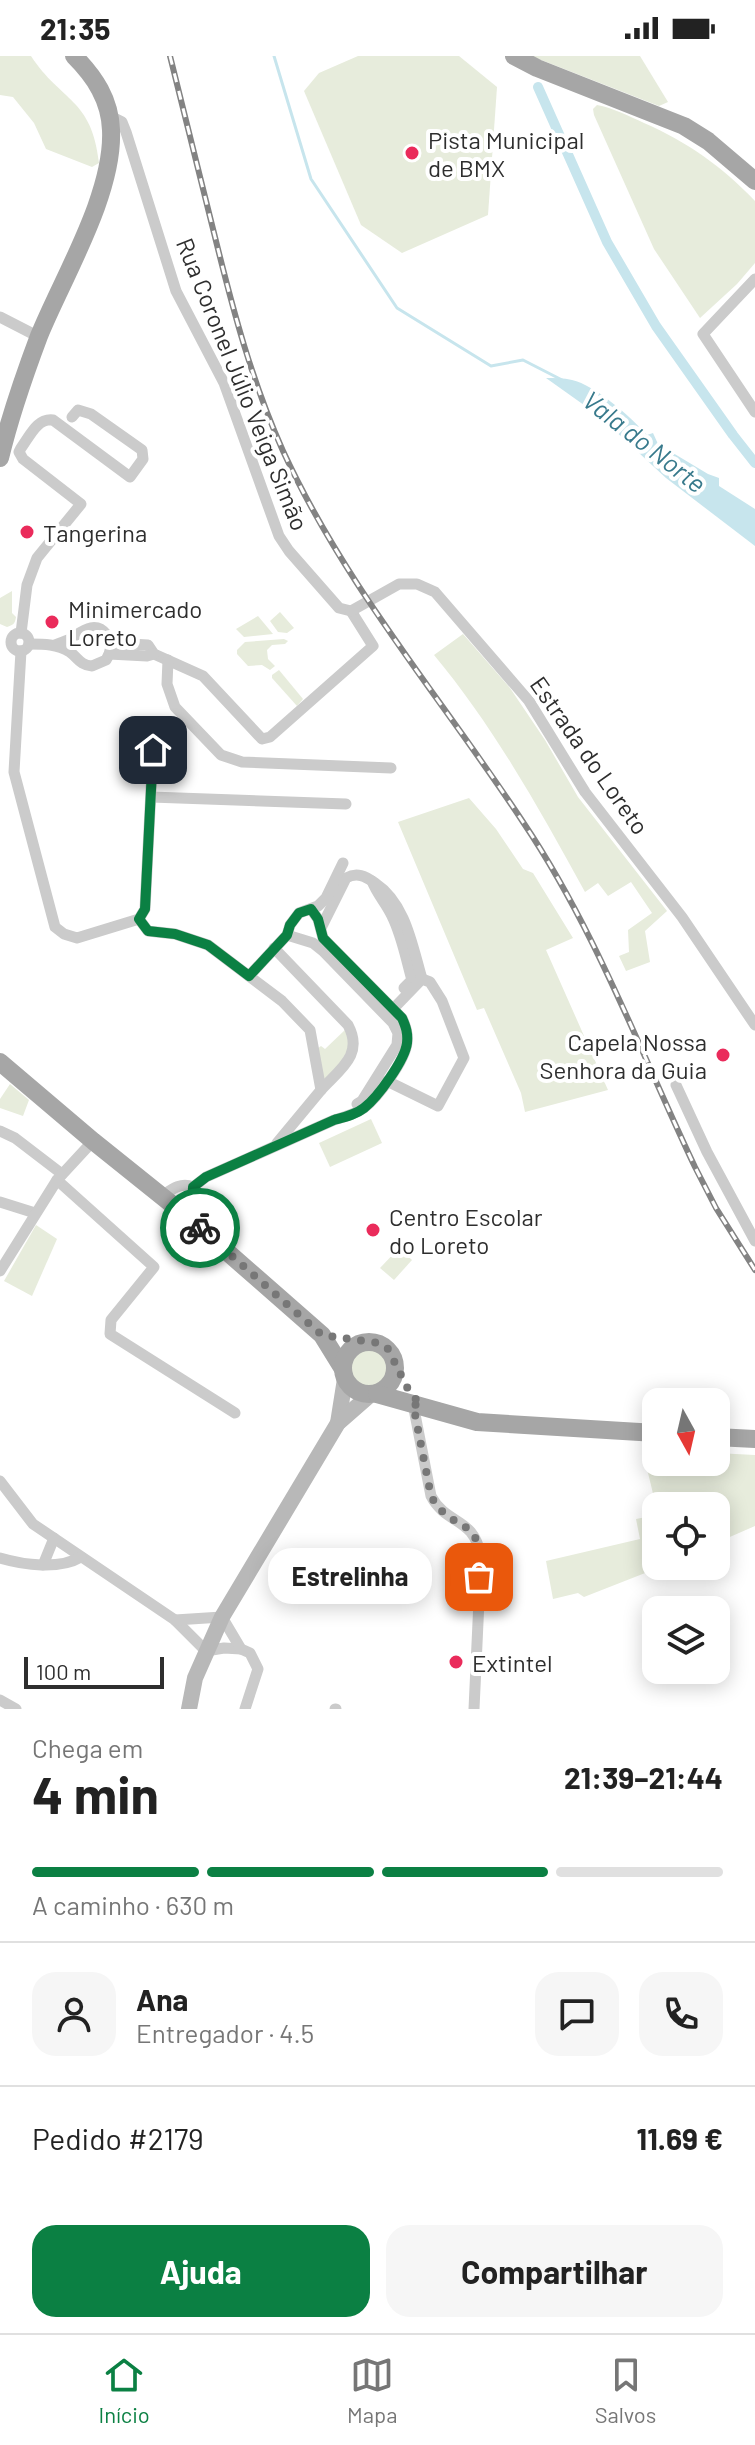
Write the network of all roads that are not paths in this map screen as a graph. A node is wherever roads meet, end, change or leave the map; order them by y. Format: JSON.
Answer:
{"nodes":[{"id":1,"x":74,"y":56,"type":"edge"},
{"id":2,"x":514,"y":56,"type":"edge"},
{"id":3,"x":110,"y":116,"type":"junction"},
{"id":4,"x":755,"y":181,"type":"edge"},
{"id":5,"x":754,"y":284,"type":"edge"},
{"id":6,"x":0,"y":317,"type":"edge"},
{"id":7,"x":39,"y":337,"type":"junction"},
{"id":8,"x":755,"y":412,"type":"edge"},
{"id":9,"x":72,"y":417,"type":"dead end"},
{"id":10,"x":0,"y":458,"type":"edge"},
{"id":11,"x":351,"y":611,"type":"junction"},
{"id":12,"x":0,"y":634,"type":"edge"},
{"id":13,"x":18,"y":634,"type":"junction"},
{"id":14,"x":55,"y":645,"type":"junction"},
{"id":15,"x":21,"y":648,"type":"junction"},
{"id":16,"x":0,"y":649,"type":"edge"},
{"id":17,"x":110,"y":649,"type":"junction"},
{"id":18,"x":168,"y":660,"type":"junction"},
{"id":19,"x":153,"y":750,"type":"dead end"},
{"id":20,"x":391,"y":768,"type":"dead end"},
{"id":21,"x":151,"y":797,"type":"junction"},
{"id":22,"x":346,"y":804,"type":"dead end"},
{"id":23,"x":343,"y":863,"type":"dead end"},
{"id":24,"x":372,"y":881,"type":"junction"},
{"id":25,"x":311,"y":909,"type":"junction"},
{"id":26,"x":139,"y":919,"type":"junction"},
{"id":27,"x":321,"y":929,"type":"junction"},
{"id":28,"x":287,"y":935,"type":"junction"},
{"id":29,"x":274,"y":948,"type":"junction"},
{"id":30,"x":249,"y":976,"type":"junction"},
{"id":31,"x":422,"y":979,"type":"junction"},
{"id":32,"x":391,"y":1006,"type":"junction"},
{"id":33,"x":755,"y":1025,"type":"edge"},
{"id":34,"x":0,"y":1062,"type":"edge"},
{"id":35,"x":387,"y":1081,"type":"junction"},
{"id":36,"x":676,"y":1085,"type":"dead end"},
{"id":37,"x":321,"y":1090,"type":"junction"},
{"id":38,"x":334,"y":1120,"type":"junction"},
{"id":39,"x":0,"y":1131,"type":"edge"},
{"id":40,"x":93,"y":1141,"type":"junction"},
{"id":41,"x":274,"y":1147,"type":"junction"},
{"id":42,"x":60,"y":1177,"type":"junction"},
{"id":43,"x":193,"y":1187,"type":"junction"},
{"id":44,"x":162,"y":1196,"type":"junction"},
{"id":45,"x":0,"y":1202,"type":"edge"},
{"id":46,"x":35,"y":1213,"type":"junction"},
{"id":47,"x":184,"y":1214,"type":"junction"},
{"id":48,"x":755,"y":1241,"type":"edge"},
{"id":49,"x":0,"y":1271,"type":"edge"},
{"id":50,"x":322,"y":1335,"type":"junction"},
{"id":51,"x":368,"y":1342,"type":"junction"},
{"id":52,"x":396,"y":1367,"type":"junction"},
{"id":53,"x":344,"y":1374,"type":"junction"},
{"id":54,"x":373,"y":1394,"type":"junction"},
{"id":55,"x":417,"y":1405,"type":"junction"},
{"id":56,"x":235,"y":1413,"type":"dead end"},
{"id":57,"x":338,"y":1423,"type":"junction"},
{"id":58,"x":642,"y":1432,"type":"edge"},
{"id":59,"x":730,"y":1438,"type":"edge"},
{"id":60,"x":755,"y":1439,"type":"edge"},
{"id":61,"x":0,"y":1481,"type":"edge"},
{"id":62,"x":54,"y":1538,"type":"junction"},
{"id":63,"x":81,"y":1557,"type":"junction"},
{"id":64,"x":0,"y":1560,"type":"edge"},
{"id":65,"x":43,"y":1565,"type":"junction"},
{"id":66,"x":222,"y":1617,"type":"junction"},
{"id":67,"x":175,"y":1620,"type":"junction"},
{"id":68,"x":241,"y":1649,"type":"junction"},
{"id":69,"x":206,"y":1651,"type":"junction"},
{"id":70,"x":0,"y":1700,"type":"edge"},
{"id":71,"x":16,"y":1709,"type":"edge"},
{"id":72,"x":189,"y":1709,"type":"edge"},
{"id":73,"x":245,"y":1709,"type":"edge"},
{"id":74,"x":474,"y":1709,"type":"edge"}],
"edges":[{"from":1,"to":3,"type":"main road"},
{"from":2,"to":4,"type":"main road"},
{"from":3,"to":7,"type":"main road"},
{"from":3,"to":11,"type":"street","name":"Rua Coronel Júlio Veiga Simão"},
{"from":5,"to":8,"type":"street"},
{"from":6,"to":7,"type":"street"},
{"from":7,"to":10,"type":"main road"},
{"from":9,"to":13,"type":"street"},
{"from":11,"to":18,"type":"street","name":"Rua Coronel Júlio Veiga Simão"},
{"from":11,"to":33,"type":"street","name":"Estrada do Loreto"},
{"from":12,"to":13,"type":"street"},
{"from":13,"to":15,"type":"street"},
{"from":14,"to":15,"type":"street"},
{"from":14,"to":17,"type":"street"},
{"from":14,"to":17,"type":"street"},
{"from":15,"to":16,"type":"street"},
{"from":15,"to":26,"type":"street"},
{"from":17,"to":18,"type":"street"},
{"from":18,"to":20,"type":"street"},
{"from":19,"to":21,"type":"street"},
{"from":21,"to":22,"type":"street"},
{"from":21,"to":26,"type":"street"},
{"from":23,"to":25,"type":"street"},
{"from":24,"to":27,"type":"street"},
{"from":24,"to":31,"type":"street"},
{"from":24,"to":32,"type":"street"},
{"from":25,"to":27,"type":"street"},
{"from":25,"to":28,"type":"street"},
{"from":26,"to":30,"type":"street"},
{"from":27,"to":32,"type":"street"},
{"from":28,"to":29,"type":"street"},
{"from":28,"to":38,"type":"street"},
{"from":29,"to":30,"type":"street"},
{"from":29,"to":37,"type":"street"},
{"from":30,"to":37,"type":"street"},
{"from":31,"to":32,"type":"street"},
{"from":31,"to":35,"type":"street"},
{"from":32,"to":35,"type":"street"},
{"from":34,"to":40,"type":"main road"},
{"from":35,"to":38,"type":"street"},
{"from":36,"to":48,"type":"street"},
{"from":37,"to":41,"type":"street"},
{"from":38,"to":41,"type":"street"},
{"from":39,"to":42,"type":"street"},
{"from":40,"to":42,"type":"street"},
{"from":40,"to":44,"type":"main road"},
{"from":41,"to":43,"type":"street"},
{"from":42,"to":46,"type":"street"},
{"from":42,"to":56,"type":"street"},
{"from":43,"to":44,"type":"street"},
{"from":43,"to":47,"type":"street"},
{"from":44,"to":47,"type":"main road"},
{"from":45,"to":46,"type":"street"},
{"from":46,"to":49,"type":"street"},
{"from":47,"to":50,"type":"main road"},
{"from":50,"to":51,"type":"main road"},
{"from":50,"to":53,"type":"main road"},
{"from":51,"to":52,"type":"main road"},
{"from":51,"to":53,"type":"main road"},
{"from":52,"to":54,"type":"main road"},
{"from":52,"to":55,"type":"main road"},
{"from":53,"to":54,"type":"main road"},
{"from":53,"to":57,"type":"main road"},
{"from":54,"to":55,"type":"main road"},
{"from":54,"to":57,"type":"main road"},
{"from":55,"to":58,"type":"main road"},
{"from":55,"to":74,"type":"street"},
{"from":57,"to":66,"type":"main road"},
{"from":59,"to":60,"type":"main road"},
{"from":61,"to":62,"type":"street"},
{"from":62,"to":63,"type":"street"},
{"from":62,"to":65,"type":"street"},
{"from":63,"to":65,"type":"street"},
{"from":63,"to":67,"type":"street"},
{"from":64,"to":65,"type":"street"},
{"from":66,"to":67,"type":"street"},
{"from":66,"to":68,"type":"street"},
{"from":66,"to":69,"type":"main road"},
{"from":67,"to":69,"type":"street"},
{"from":68,"to":69,"type":"street"},
{"from":68,"to":73,"type":"street"},
{"from":69,"to":72,"type":"main road"},
{"from":70,"to":71,"type":"street"}]}
